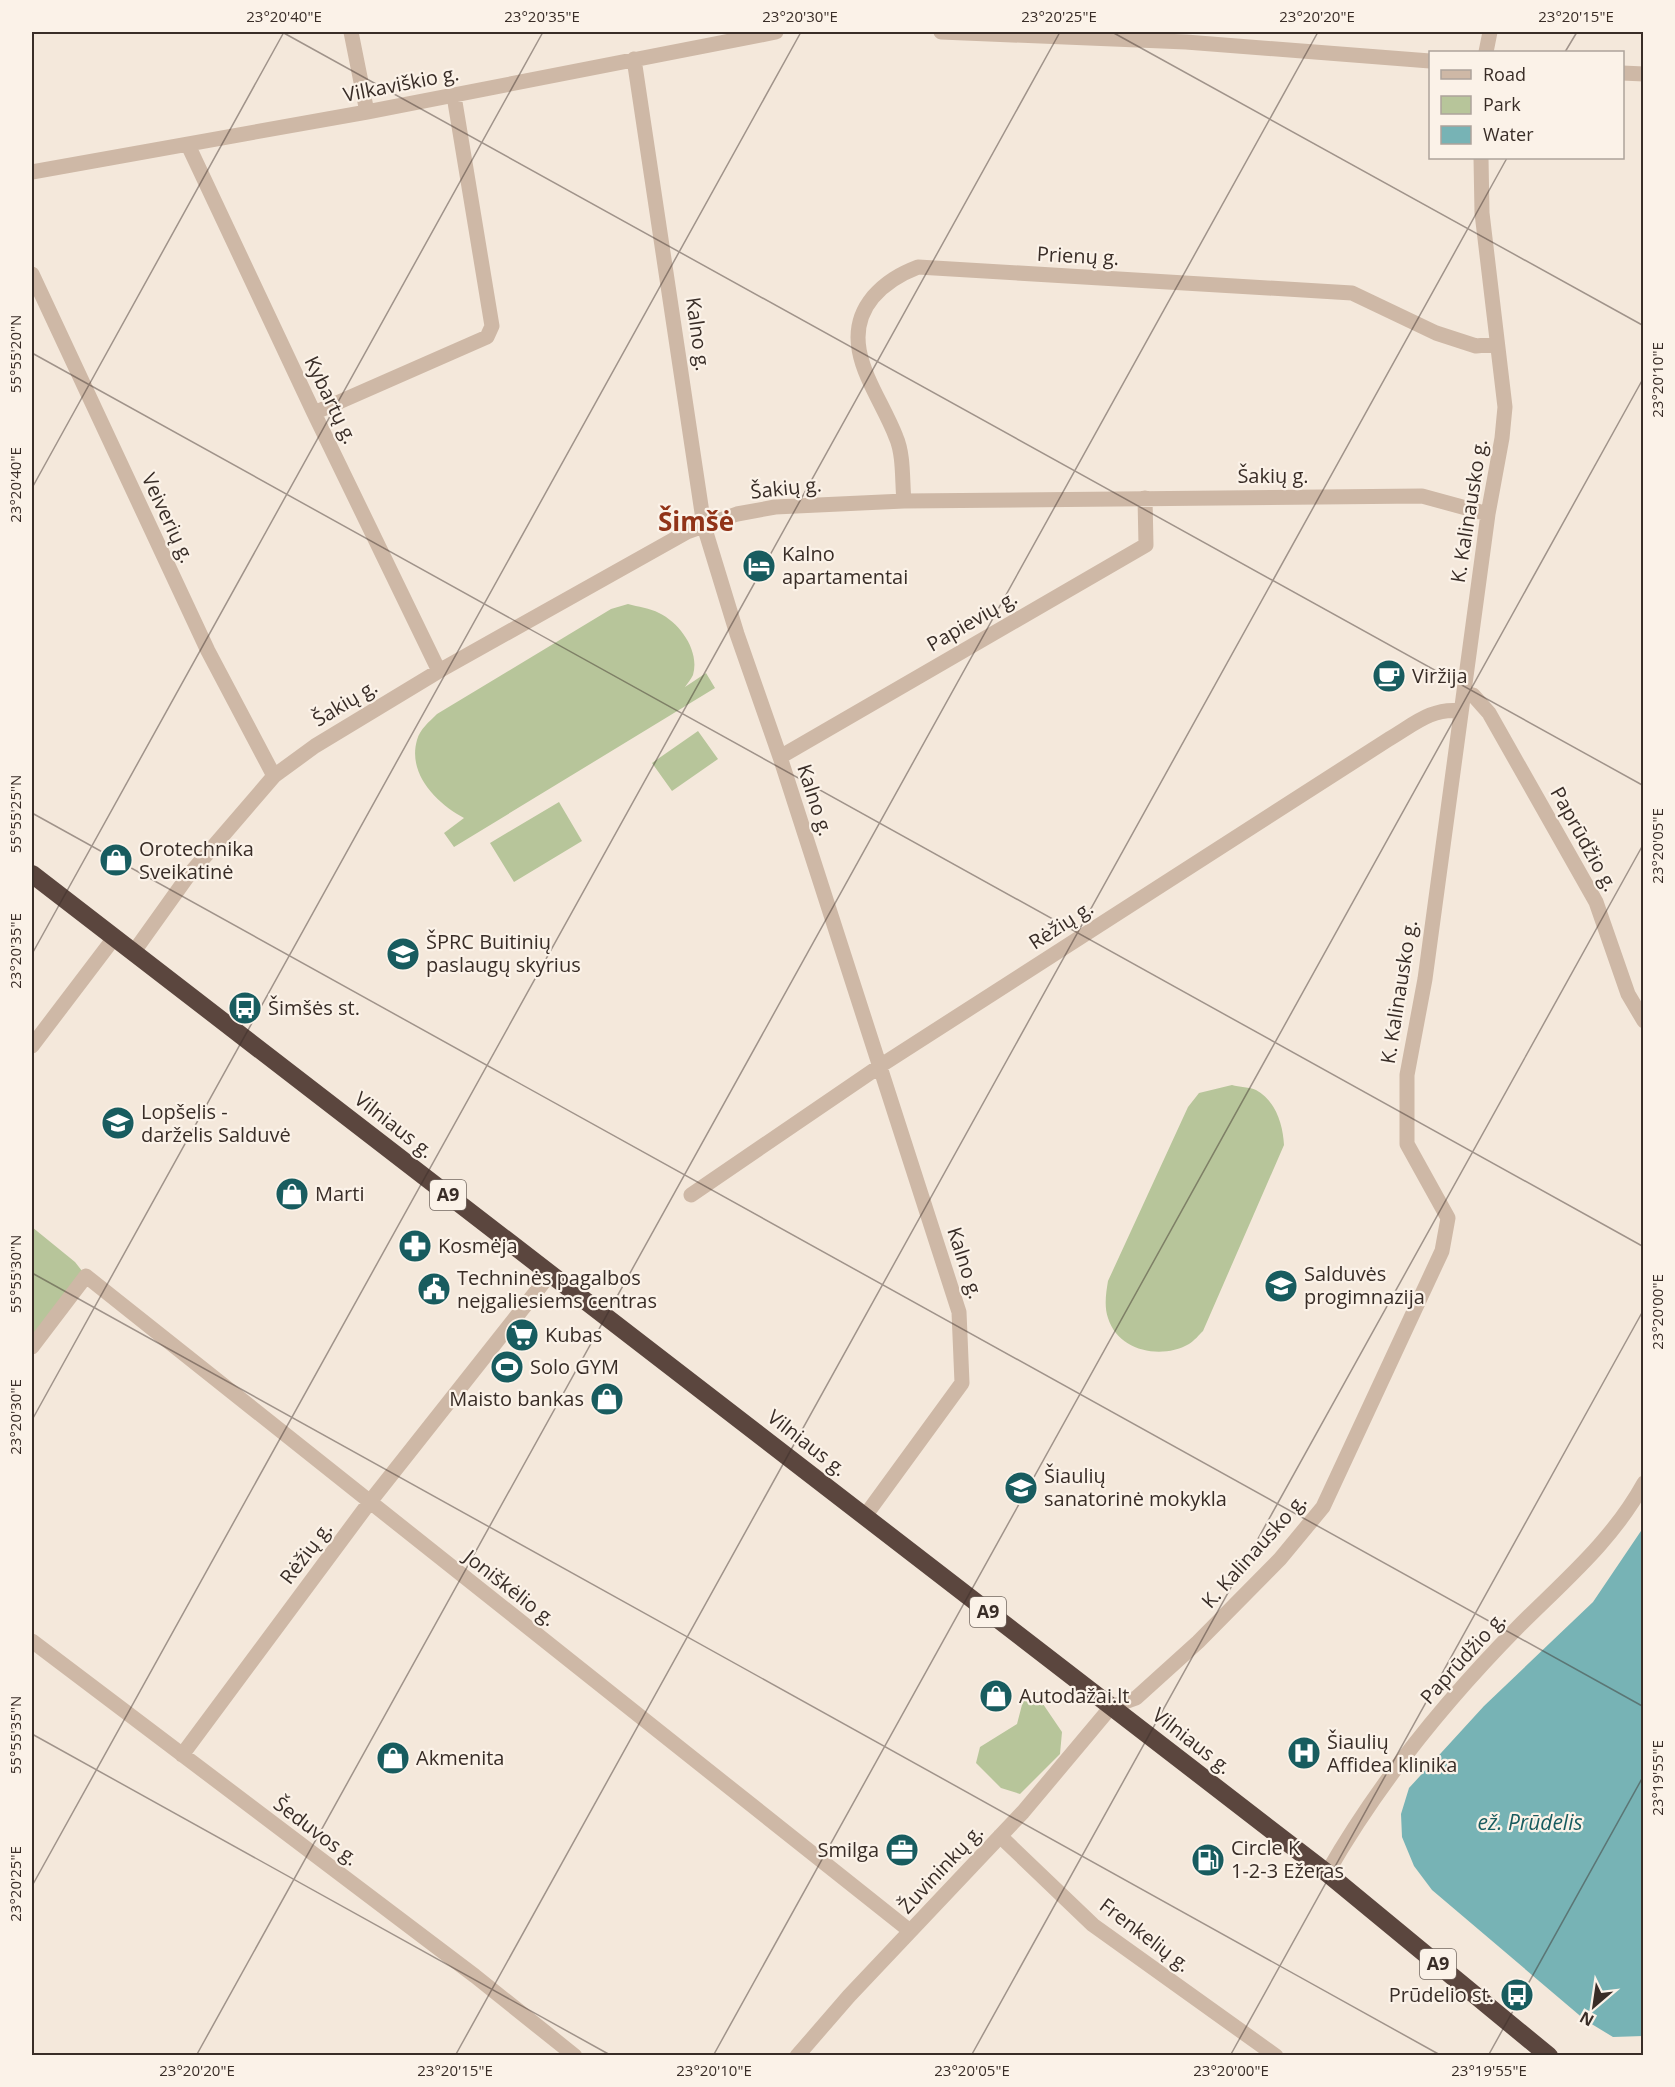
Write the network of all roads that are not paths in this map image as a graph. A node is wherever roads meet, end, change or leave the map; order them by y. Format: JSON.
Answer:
{"nodes":[{"id":1,"x":351,"y":32,"type":"edge"},
{"id":2,"x":776,"y":32,"type":"edge"},
{"id":3,"x":941,"y":32,"type":"edge"},
{"id":4,"x":1490,"y":32,"type":"edge"},
{"id":5,"x":1486,"y":51,"type":"edge"},
{"id":6,"x":634,"y":60,"type":"junction"},
{"id":7,"x":1429,"y":61,"type":"edge"},
{"id":8,"x":1624,"y":73,"type":"edge"},
{"id":9,"x":1644,"y":74,"type":"edge"},
{"id":10,"x":454,"y":96,"type":"junction"},
{"id":11,"x":367,"y":112,"type":"junction"},
{"id":12,"x":188,"y":145,"type":"junction"},
{"id":13,"x":1480,"y":159,"type":"edge"},
{"id":14,"x":32,"y":172,"type":"edge"},
{"id":15,"x":32,"y":274,"type":"edge"},
{"id":16,"x":1496,"y":344,"type":"junction"},
{"id":17,"x":314,"y":413,"type":"junction"},
{"id":18,"x":1145,"y":498,"type":"junction"},
{"id":19,"x":904,"y":501,"type":"junction"},
{"id":20,"x":1488,"y":514,"type":"junction"},
{"id":21,"x":704,"y":526,"type":"junction"},
{"id":22,"x":439,"y":671,"type":"junction"},
{"id":23,"x":1464,"y":693,"type":"junction"},
{"id":24,"x":1461,"y":711,"type":"junction"},
{"id":25,"x":780,"y":757,"type":"junction"},
{"id":26,"x":274,"y":776,"type":"junction"},
{"id":27,"x":32,"y":874,"type":"edge"},
{"id":28,"x":114,"y":938,"type":"junction"},
{"id":29,"x":133,"y":953,"type":"junction"},
{"id":30,"x":1644,"y":1021,"type":"edge"},
{"id":31,"x":32,"y":1046,"type":"edge"},
{"id":32,"x":880,"y":1066,"type":"junction"},
{"id":33,"x":691,"y":1195,"type":"dead end"},
{"id":34,"x":550,"y":1274,"type":"junction"},
{"id":35,"x":32,"y":1347,"type":"edge"},
{"id":36,"x":1644,"y":1483,"type":"edge"},
{"id":37,"x":369,"y":1503,"type":"junction"},
{"id":38,"x":865,"y":1516,"type":"junction"},
{"id":39,"x":32,"y":1641,"type":"edge"},
{"id":40,"x":1111,"y":1707,"type":"junction"},
{"id":41,"x":182,"y":1755,"type":"junction"},
{"id":42,"x":1000,"y":1836,"type":"junction"},
{"id":43,"x":1327,"y":1873,"type":"junction"},
{"id":44,"x":910,"y":1931,"type":"junction"},
{"id":45,"x":575,"y":2055,"type":"edge"},
{"id":46,"x":797,"y":2055,"type":"edge"},
{"id":47,"x":1276,"y":2055,"type":"edge"},
{"id":48,"x":1549,"y":2055,"type":"edge"}],
"edges":[{"from":1,"to":11,"type":"street"},
{"from":2,"to":6,"type":"street","name":"Vilkaviškio g."},
{"from":3,"to":7,"type":"street"},
{"from":4,"to":5,"type":"street"},
{"from":6,"to":10,"type":"street","name":"Vilkaviškio g."},
{"from":6,"to":21,"type":"street","name":"Kalno g."},
{"from":8,"to":9,"type":"street"},
{"from":10,"to":11,"type":"street","name":"Vilkaviškio g."},
{"from":10,"to":17,"type":"street"},
{"from":11,"to":12,"type":"street","name":"Vilkaviškio g."},
{"from":12,"to":14,"type":"street","name":"Vilkaviškio g."},
{"from":12,"to":17,"type":"street","name":"Kybartų g."},
{"from":13,"to":16,"type":"street","name":"K. Kalinausko g."},
{"from":15,"to":26,"type":"street","name":"Veiverių g."},
{"from":16,"to":19,"type":"street","name":"Prienų g."},
{"from":16,"to":20,"type":"street","name":"K. Kalinausko g."},
{"from":17,"to":22,"type":"street","name":"Kybartų g."},
{"from":18,"to":19,"type":"street","name":"Šakių g."},
{"from":18,"to":20,"type":"street","name":"Šakių g."},
{"from":18,"to":25,"type":"street","name":"Papievių g."},
{"from":19,"to":21,"type":"street","name":"Šakių g."},
{"from":20,"to":23,"type":"street","name":"K. Kalinausko g."},
{"from":21,"to":22,"type":"street","name":"Šakių g."},
{"from":21,"to":25,"type":"street","name":"Kalno g."},
{"from":22,"to":26,"type":"street","name":"Šakių g."},
{"from":23,"to":24,"type":"street","name":"K. Kalinausko g."},
{"from":23,"to":30,"type":"street","name":"Paprūdžio g."},
{"from":24,"to":32,"type":"street","name":"Rėžių g."},
{"from":24,"to":40,"type":"street","name":"K. Kalinausko g."},
{"from":25,"to":32,"type":"street","name":"Kalno g."},
{"from":26,"to":29,"type":"street","name":"Šakių g."},
{"from":27,"to":28,"type":"highway","name":"Vilniaus g.","number":"A9"},
{"from":28,"to":29,"type":"highway","name":"Vilniaus g.","number":"A9"},
{"from":28,"to":31,"type":"street"},
{"from":29,"to":34,"type":"highway","name":"Vilniaus g.","number":"A9"},
{"from":32,"to":33,"type":"street","name":"Rėžių g."},
{"from":32,"to":38,"type":"street","name":"Kalno g."},
{"from":34,"to":37,"type":"street","name":"Rėžių g."},
{"from":34,"to":38,"type":"highway","name":"Vilniaus g.","number":"A9"},
{"from":35,"to":37,"type":"street","name":"Joniškėlio g."},
{"from":36,"to":43,"type":"street","name":"Paprūdžio g."},
{"from":37,"to":41,"type":"street","name":"Rėžių g."},
{"from":37,"to":44,"type":"street","name":"Joniškėlio g."},
{"from":38,"to":40,"type":"highway","name":"Vilniaus g.","number":"A9"},
{"from":39,"to":41,"type":"street","name":"Šeduvos g."},
{"from":40,"to":42,"type":"street","name":"Žuvininkų g."},
{"from":40,"to":43,"type":"highway","name":"Vilniaus g.","number":"A9"},
{"from":41,"to":45,"type":"street","name":"Šeduvos g."},
{"from":42,"to":44,"type":"street","name":"Žuvininkų g."},
{"from":42,"to":47,"type":"street","name":"Frenkelių g."},
{"from":43,"to":48,"type":"highway","name":"Vilniaus g.","number":"A9"},
{"from":44,"to":46,"type":"street","name":"Žuvininkų g."}]}
